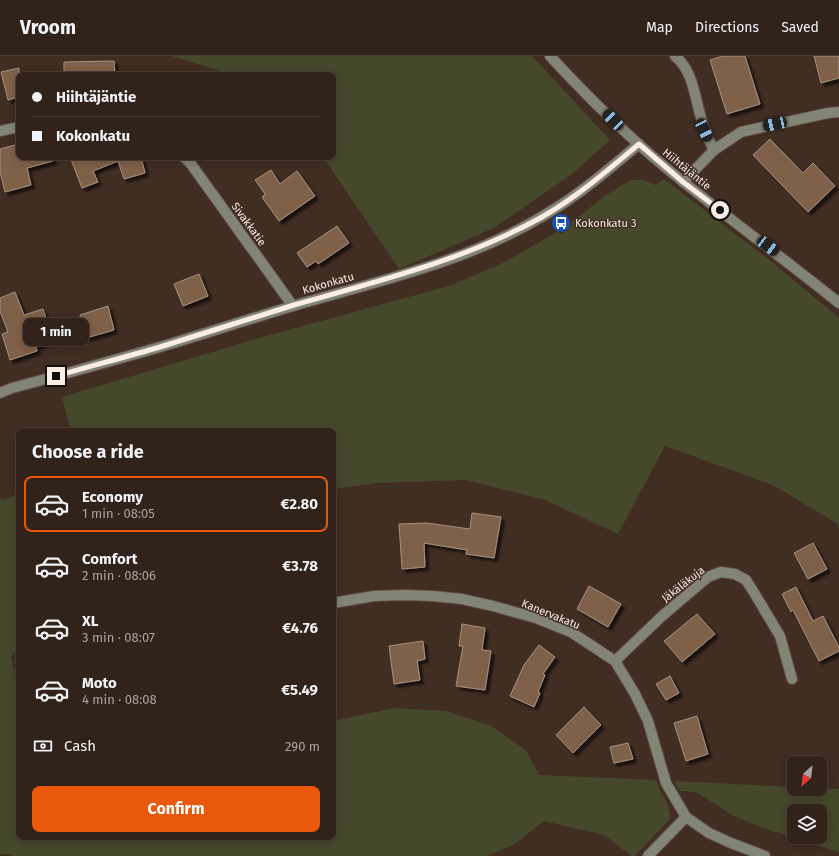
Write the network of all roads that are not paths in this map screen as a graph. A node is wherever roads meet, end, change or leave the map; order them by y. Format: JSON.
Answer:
{"nodes":[{"id":1,"x":550,"y":56,"type":"edge"},
{"id":2,"x":675,"y":56,"type":"edge"},
{"id":3,"x":839,"y":112,"type":"edge"},
{"id":4,"x":16,"y":127,"type":"edge"},
{"id":5,"x":0,"y":130,"type":"edge"},
{"id":6,"x":639,"y":144,"type":"junction"},
{"id":7,"x":714,"y":150,"type":"junction"},
{"id":8,"x":187,"y":160,"type":"edge"},
{"id":9,"x":683,"y":182,"type":"junction"},
{"id":10,"x":839,"y":303,"type":"edge"},
{"id":11,"x":293,"y":306,"type":"junction"},
{"id":12,"x":0,"y":393,"type":"edge"},
{"id":13,"x":336,"y":603,"type":"edge"},
{"id":14,"x":615,"y":661,"type":"junction"},
{"id":15,"x":792,"y":679,"type":"dead end"},
{"id":16,"x":686,"y":817,"type":"junction"},
{"id":17,"x":648,"y":856,"type":"edge"},
{"id":18,"x":765,"y":856,"type":"edge"}],
"edges":[{"from":1,"to":6,"type":"street","name":"Hiihtäjäntie"},
{"from":2,"to":7,"type":"street"},
{"from":3,"to":7,"type":"street"},
{"from":4,"to":5,"type":"street"},
{"from":6,"to":9,"type":"street","name":"Hiihtäjäntie"},
{"from":6,"to":11,"type":"street","name":"Kokonkatu"},
{"from":7,"to":9,"type":"street"},
{"from":8,"to":11,"type":"street","name":"Sivakkatie"},
{"from":9,"to":10,"type":"street","name":"Hiihtäjäntie"},
{"from":11,"to":12,"type":"street","name":"Kokonkatu"},
{"from":13,"to":14,"type":"street","name":"Kanervakatu"},
{"from":14,"to":15,"type":"street","name":"Jäkäläkuja"},
{"from":14,"to":16,"type":"street","name":"Kanervakatu"},
{"from":16,"to":17,"type":"street"},
{"from":16,"to":18,"type":"street","name":"Kanervakatu"}]}
